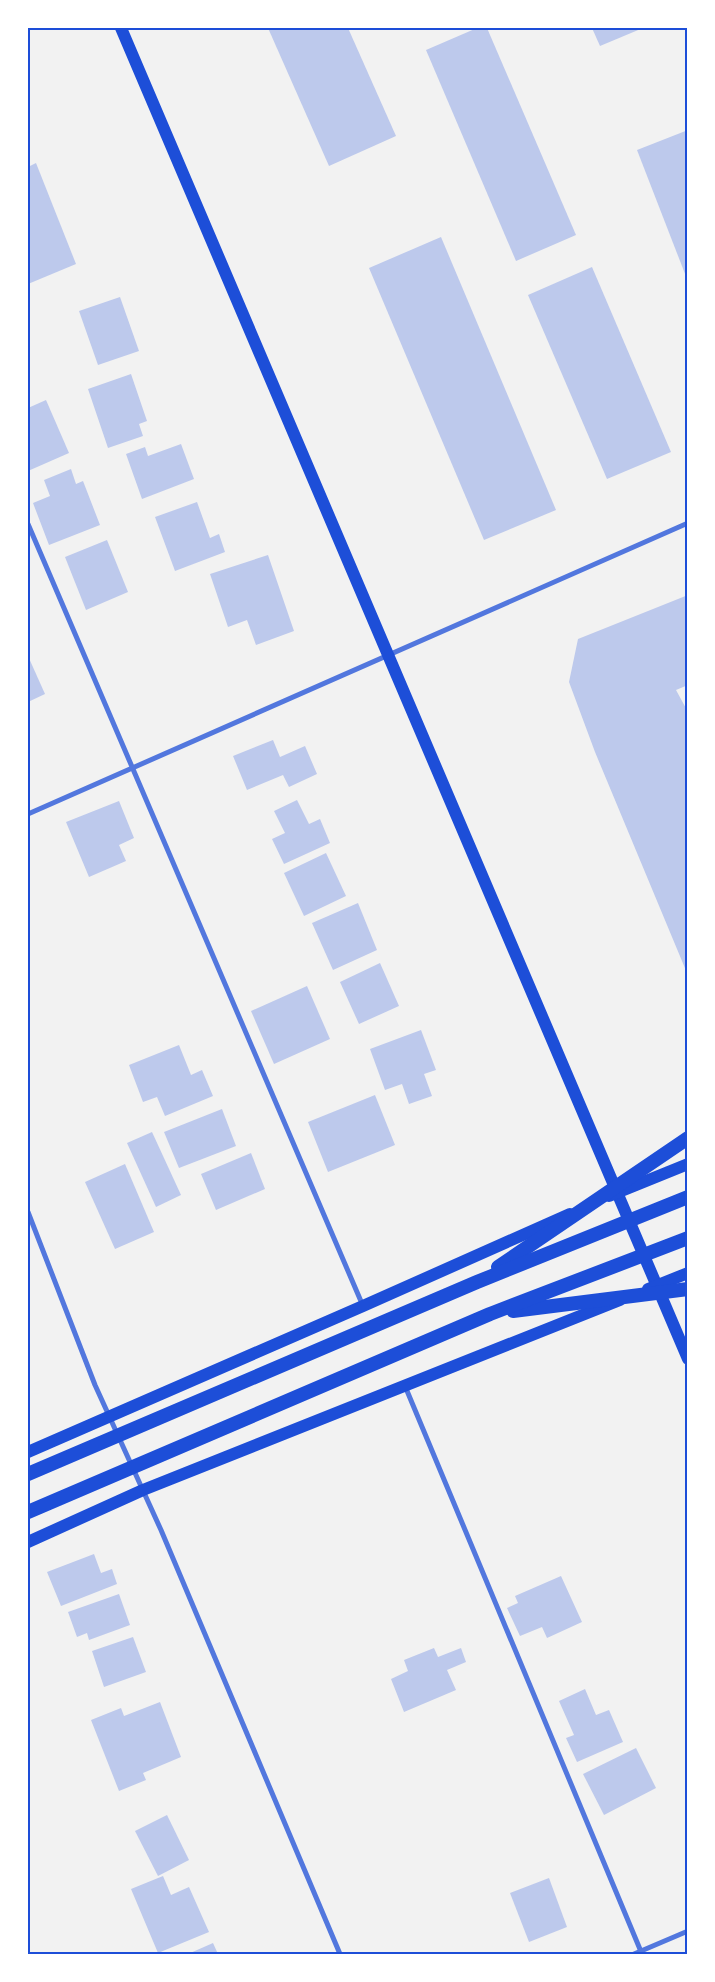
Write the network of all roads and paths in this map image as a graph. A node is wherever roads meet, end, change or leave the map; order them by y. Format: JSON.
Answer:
{"nodes":[{"id":1,"x":121,"y":28,"type":"edge"},
{"id":2,"x":688,"y":523,"type":"edge"},
{"id":3,"x":28,"y":524,"type":"edge"},
{"id":4,"x":387,"y":656,"type":"junction"},
{"id":5,"x":133,"y":768,"type":"junction"},
{"id":6,"x":28,"y":814,"type":"edge"},
{"id":7,"x":688,"y":1138,"type":"edge"},
{"id":8,"x":688,"y":1164,"type":"edge"},
{"id":9,"x":616,"y":1193,"type":"junction"},
{"id":10,"x":688,"y":1197,"type":"edge"},
{"id":11,"x":28,"y":1212,"type":"edge"},
{"id":12,"x":688,"y":1238,"type":"edge"},
{"id":13,"x":688,"y":1273,"type":"edge"},
{"id":14,"x":476,"y":1282,"type":"junction"},
{"id":15,"x":656,"y":1286,"type":"junction"},
{"id":16,"x":688,"y":1289,"type":"edge"},
{"id":17,"x":363,"y":1306,"type":"junction"},
{"id":18,"x":490,"y":1314,"type":"junction"},
{"id":19,"x":688,"y":1359,"type":"edge"},
{"id":20,"x":405,"y":1386,"type":"junction"},
{"id":21,"x":109,"y":1418,"type":"junction"},
{"id":22,"x":28,"y":1452,"type":"edge"},
{"id":23,"x":28,"y":1474,"type":"edge"},
{"id":24,"x":143,"y":1490,"type":"junction"},
{"id":25,"x":28,"y":1512,"type":"edge"},
{"id":26,"x":28,"y":1542,"type":"edge"},
{"id":27,"x":688,"y":1931,"type":"edge"},
{"id":28,"x":642,"y":1953,"type":"edge"},
{"id":29,"x":340,"y":1954,"type":"edge"},
{"id":30,"x":634,"y":1954,"type":"edge"}],
"edges":[{"from":1,"to":4,"type":"main road"},
{"from":2,"to":4,"type":"street"},
{"from":3,"to":5,"type":"street"},
{"from":4,"to":5,"type":"street"},
{"from":4,"to":9,"type":"main road"},
{"from":5,"to":6,"type":"street"},
{"from":5,"to":17,"type":"street"},
{"from":7,"to":14,"type":"highway"},
{"from":8,"to":9,"type":"main road"},
{"from":9,"to":15,"type":"main road"},
{"from":9,"to":17,"type":"main road"},
{"from":10,"to":14,"type":"highway"},
{"from":11,"to":21,"type":"street"},
{"from":12,"to":18,"type":"highway"},
{"from":13,"to":15,"type":"main road"},
{"from":14,"to":23,"type":"highway"},
{"from":15,"to":19,"type":"main road"},
{"from":15,"to":20,"type":"main road"},
{"from":16,"to":18,"type":"highway"},
{"from":17,"to":21,"type":"main road"},
{"from":18,"to":25,"type":"highway"},
{"from":20,"to":24,"type":"main road"},
{"from":20,"to":28,"type":"street"},
{"from":21,"to":22,"type":"main road"},
{"from":21,"to":24,"type":"street"},
{"from":24,"to":26,"type":"main road"},
{"from":24,"to":29,"type":"street"},
{"from":27,"to":28,"type":"street"},
{"from":28,"to":30,"type":"street"}]}
